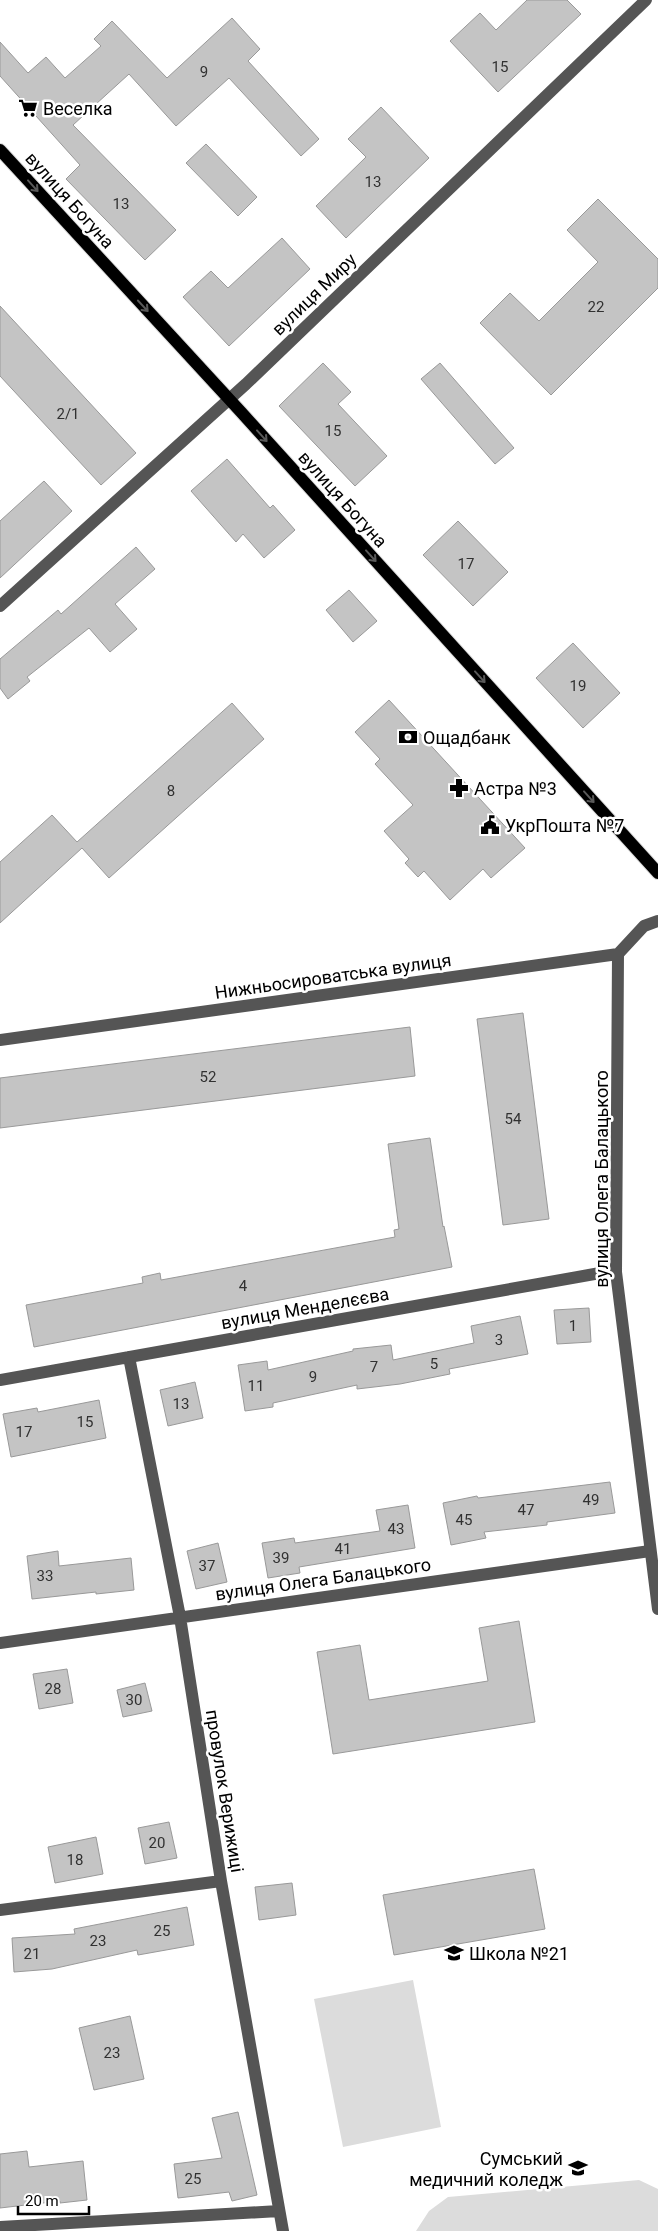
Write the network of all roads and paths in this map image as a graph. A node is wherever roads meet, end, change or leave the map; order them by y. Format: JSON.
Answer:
{"nodes":[{"id":1,"x":646,"y":0,"type":"edge"},
{"id":2,"x":0,"y":150,"type":"edge"},
{"id":3,"x":230,"y":400,"type":"junction"},
{"id":4,"x":0,"y":606,"type":"edge"},
{"id":5,"x":658,"y":873,"type":"edge"},
{"id":6,"x":658,"y":921,"type":"edge"},
{"id":7,"x":618,"y":954,"type":"junction"},
{"id":8,"x":0,"y":1040,"type":"edge"},
{"id":9,"x":616,"y":1272,"type":"junction"},
{"id":10,"x":129,"y":1357,"type":"junction"},
{"id":11,"x":0,"y":1380,"type":"edge"},
{"id":12,"x":650,"y":1551,"type":"junction"},
{"id":13,"x":658,"y":1609,"type":"edge"},
{"id":14,"x":180,"y":1617,"type":"junction"},
{"id":15,"x":0,"y":1643,"type":"edge"},
{"id":16,"x":221,"y":1881,"type":"junction"},
{"id":17,"x":0,"y":1910,"type":"edge"},
{"id":18,"x":279,"y":2211,"type":"junction"},
{"id":19,"x":0,"y":2227,"type":"edge"},
{"id":20,"x":283,"y":2231,"type":"edge"}],
"edges":[{"from":1,"to":3,"type":"street","name":"вулиця Миру"},
{"from":2,"to":3,"type":"main road","name":"вулиця Богуна","one_way":true},
{"from":3,"to":4,"type":"street","name":"вулиця Миру"},
{"from":3,"to":5,"type":"main road","name":"вулиця Богуна","one_way":true},
{"from":6,"to":7,"type":"street"},
{"from":7,"to":8,"type":"street","name":"Нижньосироватська вулиця"},
{"from":7,"to":9,"type":"street","name":"вулиця Олега Балацького"},
{"from":9,"to":10,"type":"street","name":"вулиця Менделєєва"},
{"from":9,"to":12,"type":"street","name":"вулиця Олега Балацького"},
{"from":10,"to":11,"type":"street","name":"вулиця Менделєєва"},
{"from":10,"to":14,"type":"street","name":"провулок Верижиці"},
{"from":12,"to":13,"type":"street","name":"вулиця Олега Балацького"},
{"from":12,"to":14,"type":"street","name":"вулиця Олега Балацького"},
{"from":14,"to":15,"type":"street","name":"вулиця Олега Балацького"},
{"from":14,"to":16,"type":"street","name":"провулок Верижиці"},
{"from":16,"to":17,"type":"street"},
{"from":16,"to":18,"type":"street","name":"провулок Верижиці"},
{"from":18,"to":19,"type":"street"},
{"from":18,"to":20,"type":"street","name":"провулок Верижиці"}]}
